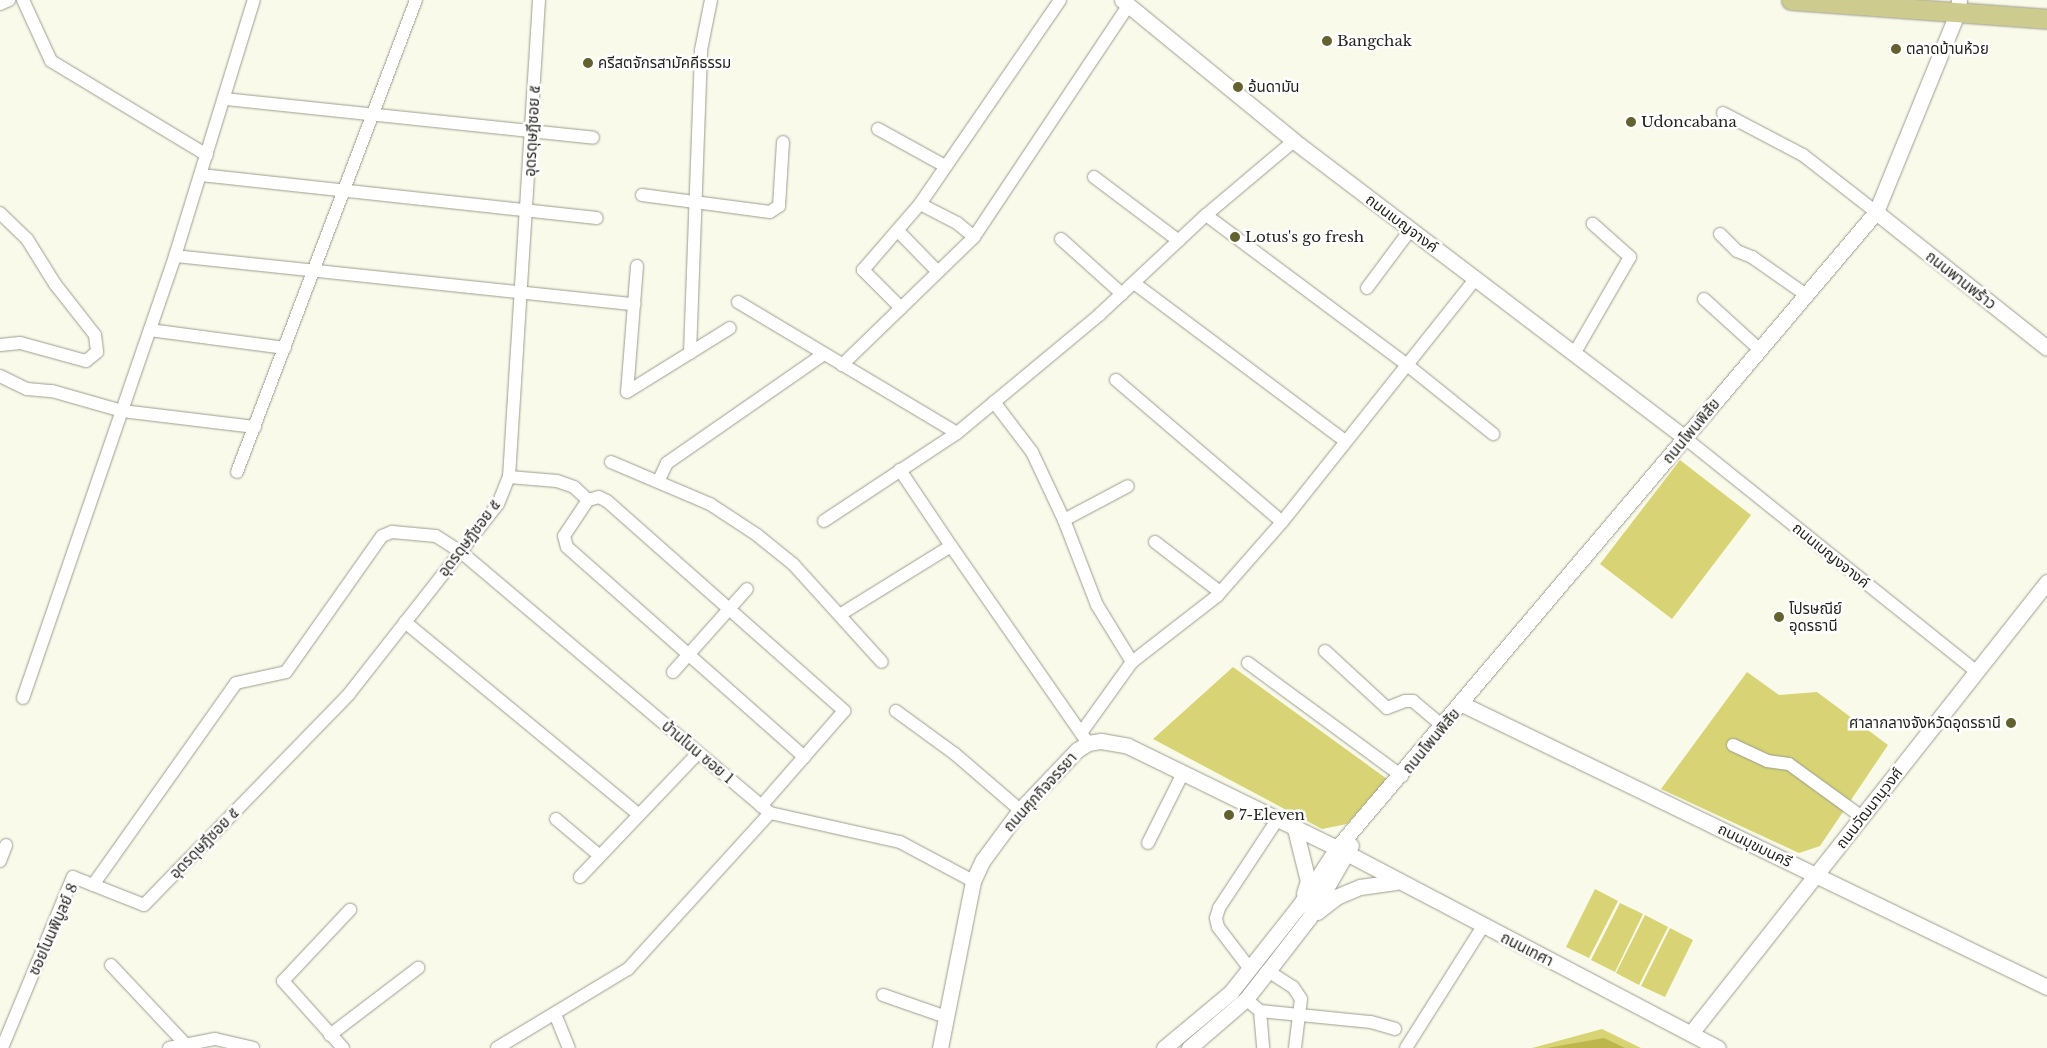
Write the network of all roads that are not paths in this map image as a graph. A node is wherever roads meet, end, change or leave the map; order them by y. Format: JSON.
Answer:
{"nodes":[{"id":1,"x":9,"y":0,"type":"edge"},
{"id":2,"x":23,"y":0,"type":"edge"},
{"id":3,"x":254,"y":0,"type":"edge"},
{"id":4,"x":416,"y":0,"type":"edge"},
{"id":5,"x":539,"y":0,"type":"edge"},
{"id":6,"x":711,"y":0,"type":"edge"},
{"id":7,"x":1060,"y":0,"type":"edge"},
{"id":8,"x":1791,"y":0,"type":"edge"},
{"id":9,"x":1124,"y":1,"type":"edge"},
{"id":10,"x":0,"y":4,"type":"edge"},
{"id":11,"x":1959,"y":5,"type":"edge"},
{"id":12,"x":2047,"y":19,"type":"edge"},
{"id":13,"x":225,"y":99,"type":"junction"},
{"id":14,"x":371,"y":112,"type":"junction"},
{"id":15,"x":1723,"y":113,"type":"dead end"},
{"id":16,"x":878,"y":129,"type":"dead end"},
{"id":17,"x":533,"y":131,"type":"junction"},
{"id":18,"x":592,"y":138,"type":"dead end"},
{"id":19,"x":1294,"y":141,"type":"junction"},
{"id":20,"x":783,"y":142,"type":"dead end"},
{"id":21,"x":207,"y":155,"type":"junction"},
{"id":22,"x":945,"y":166,"type":"junction"},
{"id":23,"x":201,"y":175,"type":"junction"},
{"id":24,"x":1094,"y":177,"type":"dead end"},
{"id":25,"x":342,"y":191,"type":"junction"},
{"id":26,"x":642,"y":194,"type":"dead end"},
{"id":27,"x":697,"y":202,"type":"junction"},
{"id":28,"x":920,"y":204,"type":"junction"},
{"id":29,"x":527,"y":210,"type":"junction"},
{"id":30,"x":1876,"y":212,"type":"junction"},
{"id":31,"x":0,"y":213,"type":"edge"},
{"id":32,"x":1206,"y":216,"type":"junction"},
{"id":33,"x":597,"y":218,"type":"dead end"},
{"id":34,"x":1593,"y":224,"type":"dead end"},
{"id":35,"x":1411,"y":229,"type":"junction"},
{"id":36,"x":898,"y":231,"type":"junction"},
{"id":37,"x":1720,"y":234,"type":"dead end"},
{"id":38,"x":974,"y":238,"type":"junction"},
{"id":39,"x":1061,"y":239,"type":"dead end"},
{"id":40,"x":1179,"y":241,"type":"junction"},
{"id":41,"x":175,"y":256,"type":"junction"},
{"id":42,"x":637,"y":266,"type":"dead end"},
{"id":43,"x":315,"y":271,"type":"junction"},
{"id":44,"x":938,"y":272,"type":"junction"},
{"id":45,"x":1475,"y":279,"type":"junction"},
{"id":46,"x":1134,"y":283,"type":"junction"},
{"id":47,"x":1367,"y":288,"type":"dead end"},
{"id":48,"x":522,"y":294,"type":"junction"},
{"id":49,"x":1122,"y":294,"type":"junction"},
{"id":50,"x":1806,"y":295,"type":"junction"},
{"id":51,"x":1704,"y":299,"type":"dead end"},
{"id":52,"x":738,"y":302,"type":"dead end"},
{"id":53,"x":634,"y":304,"type":"junction"},
{"id":54,"x":901,"y":308,"type":"junction"},
{"id":55,"x":730,"y":328,"type":"dead end"},
{"id":56,"x":150,"y":330,"type":"junction"},
{"id":57,"x":0,"y":345,"type":"edge"},
{"id":58,"x":285,"y":348,"type":"junction"},
{"id":59,"x":2047,"y":348,"type":"edge"},
{"id":60,"x":1760,"y":350,"type":"junction"},
{"id":61,"x":690,"y":352,"type":"junction"},
{"id":62,"x":824,"y":354,"type":"junction"},
{"id":63,"x":1574,"y":354,"type":"junction"},
{"id":64,"x":842,"y":364,"type":"junction"},
{"id":65,"x":1406,"y":364,"type":"junction"},
{"id":66,"x":0,"y":376,"type":"edge"},
{"id":67,"x":1116,"y":380,"type":"dead end"},
{"id":68,"x":994,"y":402,"type":"junction"},
{"id":69,"x":122,"y":411,"type":"junction"},
{"id":70,"x":254,"y":427,"type":"junction"},
{"id":71,"x":957,"y":433,"type":"junction"},
{"id":72,"x":1493,"y":434,"type":"dead end"},
{"id":73,"x":1685,"y":438,"type":"junction"},
{"id":74,"x":1344,"y":440,"type":"junction"},
{"id":75,"x":611,"y":462,"type":"dead end"},
{"id":76,"x":900,"y":470,"type":"junction"},
{"id":77,"x":237,"y":472,"type":"dead end"},
{"id":78,"x":509,"y":477,"type":"junction"},
{"id":79,"x":659,"y":480,"type":"junction"},
{"id":80,"x":1128,"y":486,"type":"dead end"},
{"id":81,"x":588,"y":500,"type":"junction"},
{"id":82,"x":1064,"y":520,"type":"junction"},
{"id":83,"x":824,"y":521,"type":"dead end"},
{"id":84,"x":1282,"y":522,"type":"junction"},
{"id":85,"x":1155,"y":542,"type":"dead end"},
{"id":86,"x":951,"y":546,"type":"junction"},
{"id":87,"x":461,"y":552,"type":"junction"},
{"id":88,"x":2047,"y":582,"type":"edge"},
{"id":89,"x":747,"y":589,"type":"dead end"},
{"id":90,"x":1220,"y":592,"type":"junction"},
{"id":91,"x":730,"y":608,"type":"junction"},
{"id":92,"x":841,"y":614,"type":"junction"},
{"id":93,"x":405,"y":622,"type":"junction"},
{"id":94,"x":1325,"y":651,"type":"dead end"},
{"id":95,"x":689,"y":654,"type":"junction"},
{"id":96,"x":882,"y":662,"type":"dead end"},
{"id":97,"x":1132,"y":662,"type":"junction"},
{"id":98,"x":1248,"y":663,"type":"dead end"},
{"id":99,"x":673,"y":672,"type":"dead end"},
{"id":100,"x":1976,"y":672,"type":"junction"},
{"id":101,"x":23,"y":698,"type":"dead end"},
{"id":102,"x":1462,"y":704,"type":"junction"},
{"id":103,"x":896,"y":711,"type":"dead end"},
{"id":104,"x":1443,"y":726,"type":"junction"},
{"id":105,"x":1084,"y":738,"type":"junction"},
{"id":106,"x":1733,"y":745,"type":"dead end"},
{"id":107,"x":698,"y":753,"type":"junction"},
{"id":108,"x":804,"y":757,"type":"junction"},
{"id":109,"x":1183,"y":773,"type":"junction"},
{"id":110,"x":1402,"y":776,"type":"junction"},
{"id":111,"x":766,"y":810,"type":"junction"},
{"id":112,"x":1020,"y":810,"type":"junction"},
{"id":113,"x":639,"y":815,"type":"junction"},
{"id":114,"x":1862,"y":817,"type":"junction"},
{"id":115,"x":556,"y":819,"type":"dead end"},
{"id":116,"x":1277,"y":820,"type":"junction"},
{"id":117,"x":1295,"y":829,"type":"junction"},
{"id":118,"x":1148,"y":843,"type":"dead end"},
{"id":119,"x":6,"y":845,"type":"dead end"},
{"id":120,"x":1342,"y":851,"type":"junction"},
{"id":121,"x":600,"y":856,"type":"junction"},
{"id":122,"x":0,"y":861,"type":"edge"},
{"id":123,"x":1816,"y":875,"type":"junction"},
{"id":124,"x":580,"y":876,"type":"dead end"},
{"id":125,"x":974,"y":881,"type":"junction"},
{"id":126,"x":1396,"y":882,"type":"junction"},
{"id":127,"x":93,"y":885,"type":"junction"},
{"id":128,"x":144,"y":905,"type":"joint"},
{"id":129,"x":1299,"y":906,"type":"junction"},
{"id":130,"x":350,"y":910,"type":"dead end"},
{"id":131,"x":1310,"y":918,"type":"junction"},
{"id":132,"x":1483,"y":926,"type":"junction"},
{"id":133,"x":111,"y":965,"type":"dead end"},
{"id":134,"x":418,"y":968,"type":"dead end"},
{"id":135,"x":1250,"y":969,"type":"junction"},
{"id":136,"x":1268,"y":971,"type":"junction"},
{"id":137,"x":2047,"y":986,"type":"edge"},
{"id":138,"x":883,"y":995,"type":"dead end"},
{"id":139,"x":1246,"y":999,"type":"junction"},
{"id":140,"x":1260,"y":1011,"type":"junction"},
{"id":141,"x":555,"y":1014,"type":"junction"},
{"id":142,"x":1300,"y":1014,"type":"junction"},
{"id":143,"x":946,"y":1017,"type":"junction"},
{"id":144,"x":1395,"y":1029,"type":"dead end"},
{"id":145,"x":1691,"y":1034,"type":"junction"},
{"id":146,"x":330,"y":1035,"type":"junction"},
{"id":147,"x":186,"y":1045,"type":"junction"},
{"id":148,"x":1409,"y":1047,"type":"edge"},
{"id":149,"x":2,"y":1048,"type":"edge"},
{"id":150,"x":169,"y":1048,"type":"edge"},
{"id":151,"x":253,"y":1048,"type":"edge"},
{"id":152,"x":343,"y":1048,"type":"edge"},
{"id":153,"x":496,"y":1048,"type":"edge"},
{"id":154,"x":568,"y":1048,"type":"edge"},
{"id":155,"x":940,"y":1048,"type":"edge"},
{"id":156,"x":1164,"y":1048,"type":"edge"},
{"id":157,"x":1190,"y":1048,"type":"edge"},
{"id":158,"x":1263,"y":1048,"type":"edge"},
{"id":159,"x":1295,"y":1048,"type":"edge"},
{"id":160,"x":1718,"y":1048,"type":"edge"}],
"edges":[{"from":1,"to":10,"type":"street"},
{"from":2,"to":21,"type":"street"},
{"from":3,"to":13,"type":"street"},
{"from":4,"to":14,"type":"street"},
{"from":5,"to":17,"type":"street","name":"อุดรดุษฎีซอย ๕"},
{"from":6,"to":27,"type":"street"},
{"from":7,"to":22,"type":"street"},
{"from":8,"to":11,"type":"main road"},
{"from":9,"to":19,"type":"street","name":"ถนนเบญจางค์"},
{"from":9,"to":38,"type":"street"},
{"from":11,"to":12,"type":"main road"},
{"from":11,"to":30,"type":"street","name":"ถนนโพนพิสัย"},
{"from":13,"to":14,"type":"street"},
{"from":13,"to":21,"type":"street"},
{"from":14,"to":17,"type":"street"},
{"from":14,"to":25,"type":"street"},
{"from":15,"to":30,"type":"street"},
{"from":16,"to":22,"type":"street"},
{"from":17,"to":18,"type":"street"},
{"from":17,"to":29,"type":"street","name":"อุดรดุษฎีซอย ๕"},
{"from":19,"to":32,"type":"street"},
{"from":19,"to":35,"type":"street","name":"ถนนเบญจางค์"},
{"from":20,"to":27,"type":"street"},
{"from":21,"to":23,"type":"street"},
{"from":22,"to":28,"type":"street"},
{"from":23,"to":25,"type":"street"},
{"from":23,"to":41,"type":"street"},
{"from":24,"to":40,"type":"street"},
{"from":25,"to":29,"type":"street"},
{"from":25,"to":43,"type":"street"},
{"from":26,"to":27,"type":"street"},
{"from":27,"to":61,"type":"street"},
{"from":28,"to":36,"type":"street"},
{"from":28,"to":38,"type":"street"},
{"from":29,"to":33,"type":"street"},
{"from":29,"to":48,"type":"street","name":"อุดรดุษฎีซอย ๕"},
{"from":30,"to":50,"type":"street","name":"ถนนโพนพิสัย"},
{"from":30,"to":59,"type":"street","name":"ถนนพานพร้าว"},
{"from":31,"to":57,"type":"street"},
{"from":32,"to":40,"type":"street"},
{"from":32,"to":65,"type":"street"},
{"from":34,"to":63,"type":"street"},
{"from":35,"to":45,"type":"street","name":"ถนนเบญจางค์"},
{"from":35,"to":47,"type":"street"},
{"from":36,"to":44,"type":"street"},
{"from":36,"to":54,"type":"street"},
{"from":37,"to":50,"type":"street"},
{"from":38,"to":44,"type":"street"},
{"from":39,"to":49,"type":"street"},
{"from":40,"to":46,"type":"street"},
{"from":41,"to":43,"type":"street"},
{"from":41,"to":56,"type":"street"},
{"from":42,"to":53,"type":"street"},
{"from":43,"to":48,"type":"street"},
{"from":43,"to":58,"type":"street"},
{"from":44,"to":54,"type":"street"},
{"from":45,"to":63,"type":"street","name":"ถนนเบญจางค์"},
{"from":45,"to":65,"type":"street"},
{"from":46,"to":49,"type":"street"},
{"from":46,"to":74,"type":"street"},
{"from":48,"to":53,"type":"street"},
{"from":48,"to":78,"type":"street","name":"อุดรดุษฎีซอย ๕"},
{"from":49,"to":68,"type":"street"},
{"from":50,"to":60,"type":"street","name":"ถนนโพนพิสัย"},
{"from":51,"to":60,"type":"street"},
{"from":52,"to":62,"type":"street"},
{"from":53,"to":61,"type":"street"},
{"from":54,"to":64,"type":"street"},
{"from":55,"to":61,"type":"street"},
{"from":56,"to":58,"type":"street"},
{"from":56,"to":69,"type":"street"},
{"from":58,"to":70,"type":"street"},
{"from":60,"to":73,"type":"street","name":"ถนนโพนพิสัย"},
{"from":62,"to":64,"type":"street"},
{"from":62,"to":79,"type":"street"},
{"from":63,"to":73,"type":"street","name":"ถนนเบญจางค์"},
{"from":64,"to":71,"type":"street"},
{"from":65,"to":72,"type":"street"},
{"from":65,"to":74,"type":"street"},
{"from":66,"to":69,"type":"street"},
{"from":67,"to":84,"type":"street"},
{"from":68,"to":71,"type":"street"},
{"from":68,"to":82,"type":"street"},
{"from":69,"to":70,"type":"street"},
{"from":69,"to":101,"type":"street"},
{"from":70,"to":77,"type":"street"},
{"from":71,"to":76,"type":"street"},
{"from":73,"to":100,"type":"street","name":"ถนนเบญงจางค์"},
{"from":73,"to":102,"type":"street","name":"ถนนโพนพิสัย"},
{"from":74,"to":84,"type":"street"},
{"from":75,"to":79,"type":"street"},
{"from":76,"to":83,"type":"street"},
{"from":76,"to":86,"type":"street"},
{"from":78,"to":81,"type":"street"},
{"from":78,"to":87,"type":"street","name":"อุดรดุษฎีซอย ๕"},
{"from":79,"to":92,"type":"street"},
{"from":80,"to":82,"type":"street"},
{"from":81,"to":91,"type":"street"},
{"from":81,"to":95,"type":"street"},
{"from":82,"to":97,"type":"street"},
{"from":84,"to":90,"type":"street"},
{"from":85,"to":90,"type":"street"},
{"from":86,"to":92,"type":"street"},
{"from":86,"to":105,"type":"street"},
{"from":87,"to":93,"type":"street","name":"อุดรดุษฎีซอย ๕"},
{"from":87,"to":107,"type":"street","name":"บ้านโนน ซอย 1"},
{"from":87,"to":127,"type":"street","name":"บ้านโนน ซอย 1"},
{"from":88,"to":100,"type":"street","name":"ถนนวัฒนานุวงศ์"},
{"from":89,"to":91,"type":"street"},
{"from":90,"to":97,"type":"street"},
{"from":91,"to":95,"type":"street"},
{"from":91,"to":108,"type":"street"},
{"from":92,"to":96,"type":"street"},
{"from":93,"to":113,"type":"street"},
{"from":93,"to":128,"type":"street","name":"อุดรดุษฎีซอย ๕"},
{"from":94,"to":104,"type":"street"},
{"from":95,"to":99,"type":"street"},
{"from":95,"to":108,"type":"street"},
{"from":97,"to":105,"type":"street"},
{"from":98,"to":110,"type":"street"},
{"from":100,"to":114,"type":"street","name":"ถนนวัฒนานุวงศ์"},
{"from":102,"to":104,"type":"street","name":"ถนนโพนพิสัย"},
{"from":102,"to":123,"type":"street","name":"ถนนมุขมนครี"},
{"from":103,"to":112,"type":"street"},
{"from":104,"to":110,"type":"street","name":"ถนนโพนพิสัย"},
{"from":105,"to":109,"type":"street","name":"ถนนศุภกิจจรรยา"},
{"from":105,"to":112,"type":"street","name":"ถนนศุภกิจจรรยา"},
{"from":106,"to":114,"type":"street"},
{"from":107,"to":111,"type":"street","name":"บ้านโนน ซอย 1"},
{"from":107,"to":113,"type":"street"},
{"from":108,"to":111,"type":"street"},
{"from":109,"to":116,"type":"street","name":"ถนนศุภกิจจรรยา"},
{"from":109,"to":118,"type":"street"},
{"from":110,"to":120,"type":"street","name":"ถนนโพนพิสัย"},
{"from":111,"to":125,"type":"street","name":"บ้านโนน ซอย 1"},
{"from":111,"to":141,"type":"street"},
{"from":112,"to":125,"type":"street","name":"ถนนศุภกิจจรรยา"},
{"from":113,"to":121,"type":"street"},
{"from":114,"to":123,"type":"street","name":"ถนนวัฒนานุวงศ์"},
{"from":115,"to":121,"type":"street"},
{"from":116,"to":117,"type":"street","name":"ถนนศุภกิจจรรยา"},
{"from":116,"to":135,"type":"street"},
{"from":117,"to":120,"type":"street","name":"ถนนศุภกิจจรรยา"},
{"from":117,"to":129,"type":"street"},
{"from":119,"to":122,"type":"street"},
{"from":120,"to":126,"type":"street","name":"ถนนเทศา"},
{"from":120,"to":129,"type":"street","name":"ถนนโพนพิสัย"},
{"from":120,"to":131,"type":"street","name":"ถนนโพนพิสัย"},
{"from":121,"to":124,"type":"street"},
{"from":123,"to":137,"type":"street","name":"ถนนมุขมนครี"},
{"from":123,"to":145,"type":"street","name":"ถนนวัฒนานุวงศ์"},
{"from":125,"to":143,"type":"street","name":"ถนนศุภกิจจรรยา"},
{"from":126,"to":131,"type":"street"},
{"from":126,"to":132,"type":"street","name":"ถนนเทศา"},
{"from":127,"to":128,"type":"street","name":"ซอยโนนพิบูลย์ 8"},
{"from":127,"to":149,"type":"street","name":"ซอยโนนพิบูลย์ 8"},
{"from":129,"to":135,"type":"street","name":"ถนนโพนพิสัย"},
{"from":130,"to":146,"type":"street"},
{"from":131,"to":136,"type":"street","name":"ถนนโพนพิสัย"},
{"from":132,"to":145,"type":"street","name":"ถนนเทศา"},
{"from":132,"to":148,"type":"street"},
{"from":133,"to":147,"type":"street"},
{"from":134,"to":146,"type":"street"},
{"from":135,"to":156,"type":"street","name":"ถนนโพนพิสัย"},
{"from":136,"to":139,"type":"street","name":"ถนนโพนพิสัย"},
{"from":136,"to":142,"type":"street"},
{"from":138,"to":143,"type":"street"},
{"from":139,"to":140,"type":"street"},
{"from":139,"to":157,"type":"street","name":"ถนนโพนพิสัย"},
{"from":140,"to":142,"type":"street"},
{"from":140,"to":158,"type":"street"},
{"from":141,"to":153,"type":"street"},
{"from":141,"to":154,"type":"street"},
{"from":142,"to":144,"type":"street"},
{"from":142,"to":159,"type":"street"},
{"from":143,"to":155,"type":"street","name":"ถนนศุภกิจจรรยา"},
{"from":145,"to":160,"type":"street","name":"ถนนเทศา"},
{"from":146,"to":152,"type":"street"},
{"from":147,"to":150,"type":"street"},
{"from":147,"to":151,"type":"street"}]}
